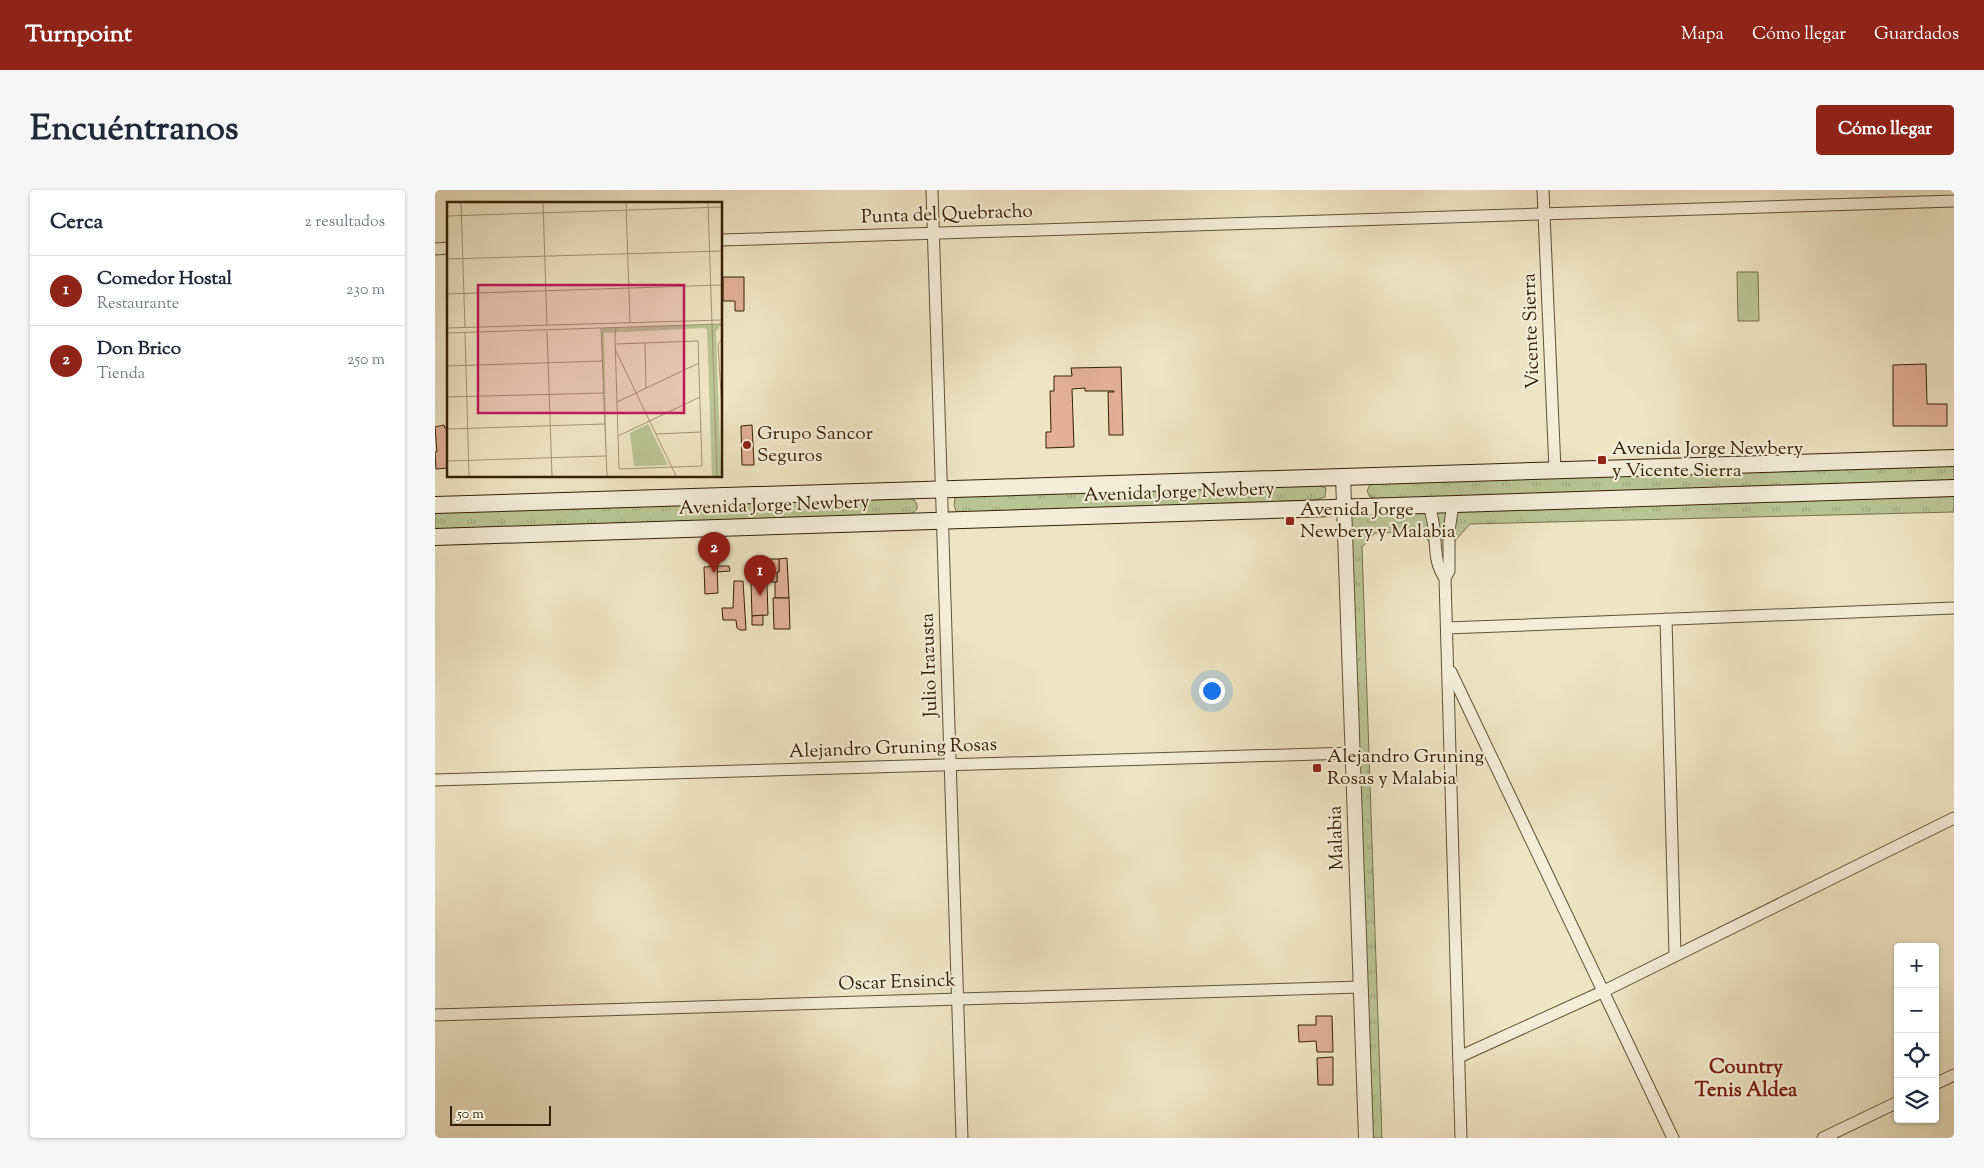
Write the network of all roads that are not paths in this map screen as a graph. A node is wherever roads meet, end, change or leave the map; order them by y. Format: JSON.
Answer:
{"nodes":[{"id":1,"x":932,"y":190,"type":"edge"},
{"id":2,"x":1543,"y":190,"type":"edge"},
{"id":3,"x":1954,"y":201,"type":"edge"},
{"id":4,"x":1544,"y":214,"type":"junction"},
{"id":5,"x":934,"y":233,"type":"junction"},
{"id":6,"x":723,"y":240,"type":"edge"},
{"id":7,"x":1954,"y":458,"type":"edge"},
{"id":8,"x":1555,"y":470,"type":"junction"},
{"id":9,"x":1343,"y":476,"type":"junction"},
{"id":10,"x":1954,"y":488,"type":"edge"},
{"id":11,"x":942,"y":489,"type":"junction"},
{"id":12,"x":1453,"y":504,"type":"junction"},
{"id":13,"x":435,"y":505,"type":"edge"},
{"id":14,"x":1429,"y":505,"type":"junction"},
{"id":15,"x":1344,"y":507,"type":"junction"},
{"id":16,"x":943,"y":520,"type":"junction"},
{"id":17,"x":435,"y":537,"type":"edge"},
{"id":18,"x":1445,"y":578,"type":"junction"},
{"id":19,"x":1954,"y":608,"type":"edge"},
{"id":20,"x":1666,"y":619,"type":"junction"},
{"id":21,"x":1447,"y":628,"type":"junction"},
{"id":22,"x":1448,"y":667,"type":"junction"},
{"id":23,"x":1352,"y":753,"type":"junction"},
{"id":24,"x":951,"y":765,"type":"junction"},
{"id":25,"x":435,"y":780,"type":"edge"},
{"id":26,"x":1954,"y":818,"type":"edge"},
{"id":27,"x":1675,"y":954,"type":"junction"},
{"id":28,"x":1361,"y":987,"type":"junction"},
{"id":29,"x":1602,"y":992,"type":"junction"},
{"id":30,"x":958,"y":999,"type":"junction"},
{"id":31,"x":435,"y":1015,"type":"edge"},
{"id":32,"x":1459,"y":1057,"type":"junction"},
{"id":33,"x":1954,"y":1075,"type":"edge"},
{"id":34,"x":1939,"y":1082,"type":"edge"},
{"id":35,"x":1894,"y":1104,"type":"edge"},
{"id":36,"x":962,"y":1138,"type":"edge"},
{"id":37,"x":1366,"y":1138,"type":"edge"},
{"id":38,"x":1461,"y":1138,"type":"edge"},
{"id":39,"x":1673,"y":1138,"type":"edge"},
{"id":40,"x":1823,"y":1138,"type":"edge"}],
"edges":[{"from":1,"to":5,"type":"street","name":"Julio Irazusta"},
{"from":2,"to":4,"type":"street","name":"Vicente Sierra"},
{"from":3,"to":4,"type":"street","name":"Punta del Quebracho"},
{"from":4,"to":5,"type":"street","name":"Punta del Quebracho"},
{"from":4,"to":8,"type":"street","name":"Vicente Sierra"},
{"from":5,"to":6,"type":"street","name":"Punta del Quebracho"},
{"from":5,"to":11,"type":"street","name":"Julio Irazusta"},
{"from":7,"to":8,"type":"main road","name":"Avenida Jorge Newbery"},
{"from":8,"to":9,"type":"main road","name":"Avenida Jorge Newbery"},
{"from":9,"to":11,"type":"main road","name":"Avenida Jorge Newbery"},
{"from":9,"to":15,"type":"street","name":"Malabia"},
{"from":10,"to":12,"type":"main road","name":"Avenida Jorge Newbery"},
{"from":11,"to":13,"type":"main road","name":"Avenida Jorge Newbery"},
{"from":11,"to":16,"type":"street","name":"Julio Irazusta"},
{"from":12,"to":14,"type":"main road","name":"Avenida Jorge Newbery"},
{"from":12,"to":18,"type":"street"},
{"from":14,"to":15,"type":"main road","name":"Avenida Jorge Newbery"},
{"from":14,"to":18,"type":"street"},
{"from":15,"to":16,"type":"main road","name":"Avenida Jorge Newbery"},
{"from":15,"to":23,"type":"street","name":"Malabia"},
{"from":16,"to":17,"type":"main road","name":"Avenida Jorge Newbery"},
{"from":16,"to":24,"type":"street","name":"Julio Irazusta"},
{"from":18,"to":21,"type":"street"},
{"from":19,"to":20,"type":"street"},
{"from":20,"to":21,"type":"street"},
{"from":20,"to":27,"type":"street"},
{"from":21,"to":22,"type":"street"},
{"from":22,"to":29,"type":"street"},
{"from":22,"to":32,"type":"street"},
{"from":23,"to":24,"type":"street","name":"Alejandro Gruning Rosas"},
{"from":23,"to":28,"type":"street","name":"Malabia"},
{"from":24,"to":25,"type":"street","name":"Alejandro Gruning Rosas"},
{"from":24,"to":30,"type":"street","name":"Julio Irazusta"},
{"from":26,"to":27,"type":"street"},
{"from":27,"to":29,"type":"street"},
{"from":28,"to":30,"type":"street","name":"Oscar Ensinck"},
{"from":28,"to":37,"type":"street","name":"Malabia"},
{"from":29,"to":32,"type":"street"},
{"from":29,"to":39,"type":"street"},
{"from":30,"to":31,"type":"street","name":"Oscar Ensinck"},
{"from":30,"to":36,"type":"street","name":"Julio Irazusta"},
{"from":32,"to":38,"type":"street"},
{"from":33,"to":34,"type":"street"},
{"from":35,"to":40,"type":"street"}]}
